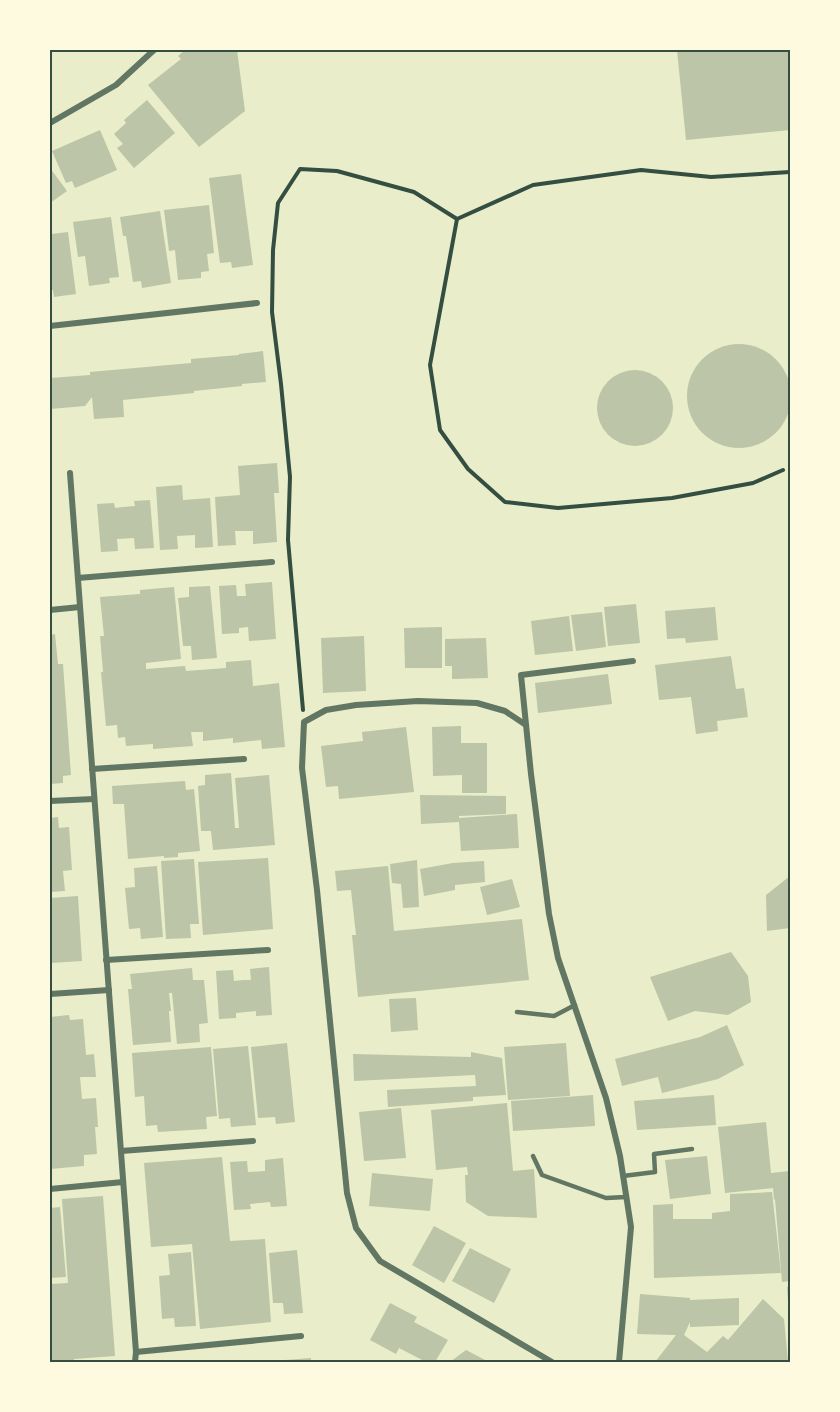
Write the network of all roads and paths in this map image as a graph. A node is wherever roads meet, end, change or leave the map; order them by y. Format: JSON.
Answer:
{"nodes":[{"id":1,"x":154,"y":50,"type":"edge"},
{"id":2,"x":50,"y":123,"type":"edge"},
{"id":3,"x":790,"y":172,"type":"edge"},
{"id":4,"x":457,"y":219,"type":"junction"},
{"id":5,"x":257,"y":303,"type":"dead end"},
{"id":6,"x":50,"y":326,"type":"edge"},
{"id":7,"x":783,"y":470,"type":"dead end"},
{"id":8,"x":70,"y":473,"type":"dead end"},
{"id":9,"x":272,"y":562,"type":"dead end"},
{"id":10,"x":78,"y":578,"type":"junction"},
{"id":11,"x":80,"y":607,"type":"junction"},
{"id":12,"x":50,"y":610,"type":"edge"},
{"id":13,"x":633,"y":661,"type":"dead end"},
{"id":14,"x":304,"y":722,"type":"junction"},
{"id":15,"x":526,"y":725,"type":"junction"},
{"id":16,"x":244,"y":759,"type":"dead end"},
{"id":17,"x":92,"y":769,"type":"junction"},
{"id":18,"x":94,"y":799,"type":"junction"},
{"id":19,"x":50,"y":801,"type":"edge"},
{"id":20,"x":268,"y":950,"type":"dead end"},
{"id":21,"x":106,"y":960,"type":"junction"},
{"id":22,"x":109,"y":990,"type":"junction"},
{"id":23,"x":50,"y":994,"type":"edge"},
{"id":24,"x":575,"y":1005,"type":"junction"},
{"id":25,"x":517,"y":1012,"type":"dead end"},
{"id":26,"x":254,"y":1141,"type":"dead end"},
{"id":27,"x":692,"y":1149,"type":"dead end"},
{"id":28,"x":121,"y":1151,"type":"junction"},
{"id":29,"x":533,"y":1156,"type":"dead end"},
{"id":30,"x":623,"y":1176,"type":"junction"},
{"id":31,"x":123,"y":1182,"type":"junction"},
{"id":32,"x":50,"y":1189,"type":"edge"},
{"id":33,"x":627,"y":1197,"type":"junction"},
{"id":34,"x":301,"y":1336,"type":"dead end"},
{"id":35,"x":136,"y":1352,"type":"junction"},
{"id":36,"x":135,"y":1362,"type":"edge"},
{"id":37,"x":552,"y":1362,"type":"edge"},
{"id":38,"x":620,"y":1362,"type":"edge"}],
"edges":[{"from":1,"to":2,"type":"street"},
{"from":3,"to":4,"type":"path"},
{"from":4,"to":7,"type":"path"},
{"from":4,"to":14,"type":"path"},
{"from":5,"to":6,"type":"street"},
{"from":8,"to":10,"type":"street"},
{"from":9,"to":10,"type":"street"},
{"from":10,"to":11,"type":"street"},
{"from":11,"to":12,"type":"street"},
{"from":11,"to":17,"type":"street"},
{"from":13,"to":15,"type":"street"},
{"from":14,"to":15,"type":"street"},
{"from":14,"to":37,"type":"street"},
{"from":15,"to":24,"type":"street"},
{"from":16,"to":17,"type":"street"},
{"from":17,"to":18,"type":"street"},
{"from":18,"to":19,"type":"street"},
{"from":18,"to":21,"type":"street"},
{"from":20,"to":21,"type":"street"},
{"from":21,"to":22,"type":"street"},
{"from":22,"to":23,"type":"street"},
{"from":22,"to":28,"type":"street"},
{"from":24,"to":25,"type":"lane"},
{"from":24,"to":30,"type":"street"},
{"from":26,"to":28,"type":"street"},
{"from":27,"to":30,"type":"lane"},
{"from":28,"to":31,"type":"street"},
{"from":29,"to":33,"type":"lane"},
{"from":30,"to":33,"type":"street"},
{"from":31,"to":32,"type":"street"},
{"from":31,"to":35,"type":"street"},
{"from":33,"to":38,"type":"street"},
{"from":34,"to":35,"type":"street"},
{"from":35,"to":36,"type":"street"}]}
